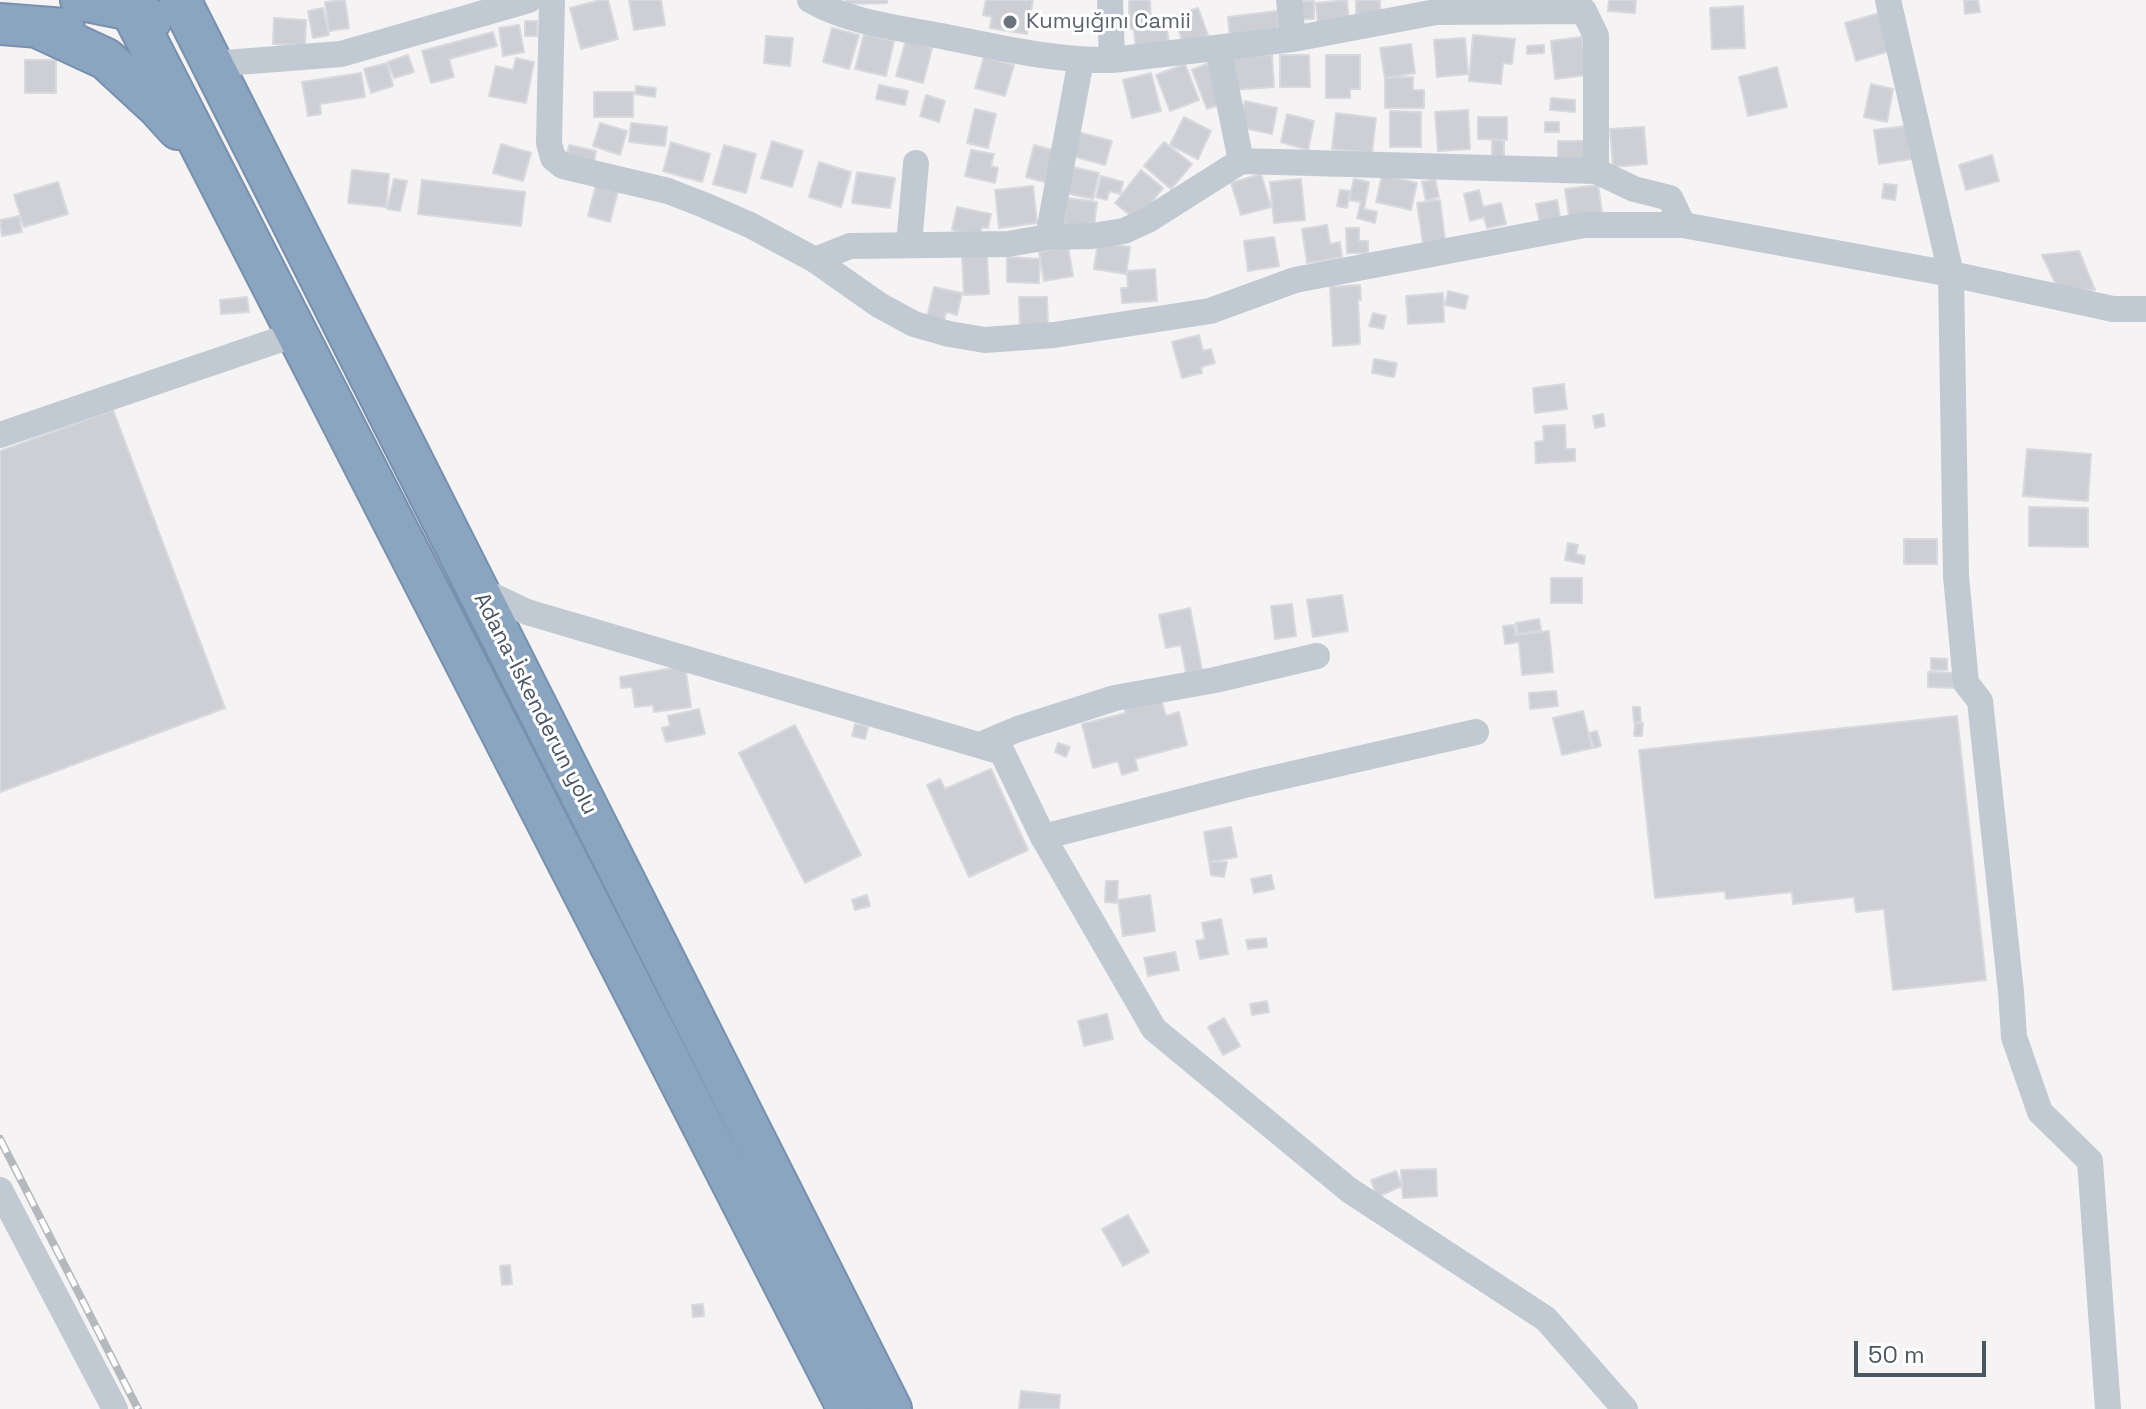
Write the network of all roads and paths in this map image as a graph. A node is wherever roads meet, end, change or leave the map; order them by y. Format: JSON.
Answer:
{"nodes":[{"id":1,"x":81,"y":0,"type":"edge"},
{"id":2,"x":529,"y":0,"type":"edge"},
{"id":3,"x":552,"y":0,"type":"edge"},
{"id":4,"x":810,"y":0,"type":"edge"},
{"id":5,"x":1110,"y":0,"type":"edge"},
{"id":6,"x":1289,"y":0,"type":"edge"},
{"id":7,"x":1888,"y":0,"type":"edge"},
{"id":8,"x":1544,"y":6,"type":"edge"},
{"id":9,"x":155,"y":12,"type":"edge"},
{"id":10,"x":19,"y":25,"type":"edge"},
{"id":11,"x":1293,"y":39,"type":"junction"},
{"id":12,"x":1218,"y":48,"type":"junction"},
{"id":13,"x":1081,"y":60,"type":"junction"},
{"id":14,"x":1112,"y":60,"type":"junction"},
{"id":15,"x":212,"y":64,"type":"junction"},
{"id":16,"x":1241,"y":161,"type":"junction"},
{"id":17,"x":209,"y":163,"type":"junction"},
{"id":18,"x":916,"y":163,"type":"dead end"},
{"id":19,"x":1596,"y":171,"type":"junction"},
{"id":20,"x":1683,"y":225,"type":"junction"},
{"id":21,"x":1048,"y":237,"type":"junction"},
{"id":22,"x":909,"y":245,"type":"junction"},
{"id":23,"x":815,"y":260,"type":"junction"},
{"id":24,"x":1951,"y":274,"type":"junction"},
{"id":25,"x":2146,"y":309,"type":"edge"},
{"id":26,"x":296,"y":334,"type":"junction"},
{"id":27,"x":0,"y":435,"type":"edge"},
{"id":28,"x":476,"y":588,"type":"junction"},
{"id":29,"x":1317,"y":656,"type":"dead end"},
{"id":30,"x":1476,"y":732,"type":"dead end"},
{"id":31,"x":980,"y":745,"type":"junction"},
{"id":32,"x":1043,"y":837,"type":"junction"},
{"id":33,"x":0,"y":1190,"type":"edge"},
{"id":34,"x":115,"y":1409,"type":"edge"},
{"id":35,"x":848,"y":1409,"type":"edge"},
{"id":36,"x":891,"y":1409,"type":"edge"},
{"id":37,"x":1625,"y":1409,"type":"edge"},
{"id":38,"x":2108,"y":1409,"type":"edge"}],
"edges":[{"from":1,"to":9,"type":"highway"},
{"from":2,"to":15,"type":"street"},
{"from":3,"to":23,"type":"street"},
{"from":4,"to":13,"type":"street"},
{"from":5,"to":14,"type":"street"},
{"from":6,"to":11,"type":"street"},
{"from":7,"to":24,"type":"street"},
{"from":8,"to":11,"type":"street"},
{"from":8,"to":19,"type":"street"},
{"from":9,"to":10,"type":"highway"},
{"from":9,"to":15,"type":"highway"},
{"from":9,"to":17,"type":"highway"},
{"from":10,"to":17,"type":"highway"},
{"from":11,"to":12,"type":"street"},
{"from":12,"to":14,"type":"street"},
{"from":12,"to":16,"type":"street"},
{"from":13,"to":14,"type":"street"},
{"from":13,"to":21,"type":"street"},
{"from":15,"to":28,"type":"highway","name":"Adana-İskenderun yolu"},
{"from":16,"to":19,"type":"street"},
{"from":16,"to":21,"type":"street"},
{"from":17,"to":26,"type":"highway"},
{"from":18,"to":22,"type":"street"},
{"from":19,"to":20,"type":"street"},
{"from":20,"to":23,"type":"street"},
{"from":20,"to":24,"type":"street"},
{"from":21,"to":22,"type":"street"},
{"from":22,"to":23,"type":"street"},
{"from":24,"to":25,"type":"street"},
{"from":24,"to":38,"type":"street"},
{"from":26,"to":27,"type":"street"},
{"from":26,"to":35,"type":"highway"},
{"from":28,"to":31,"type":"street"},
{"from":28,"to":36,"type":"highway","name":"Adana-İskenderun yolu"},
{"from":29,"to":31,"type":"street"},
{"from":30,"to":32,"type":"street"},
{"from":31,"to":32,"type":"street"},
{"from":32,"to":37,"type":"street"},
{"from":33,"to":34,"type":"street"}]}
